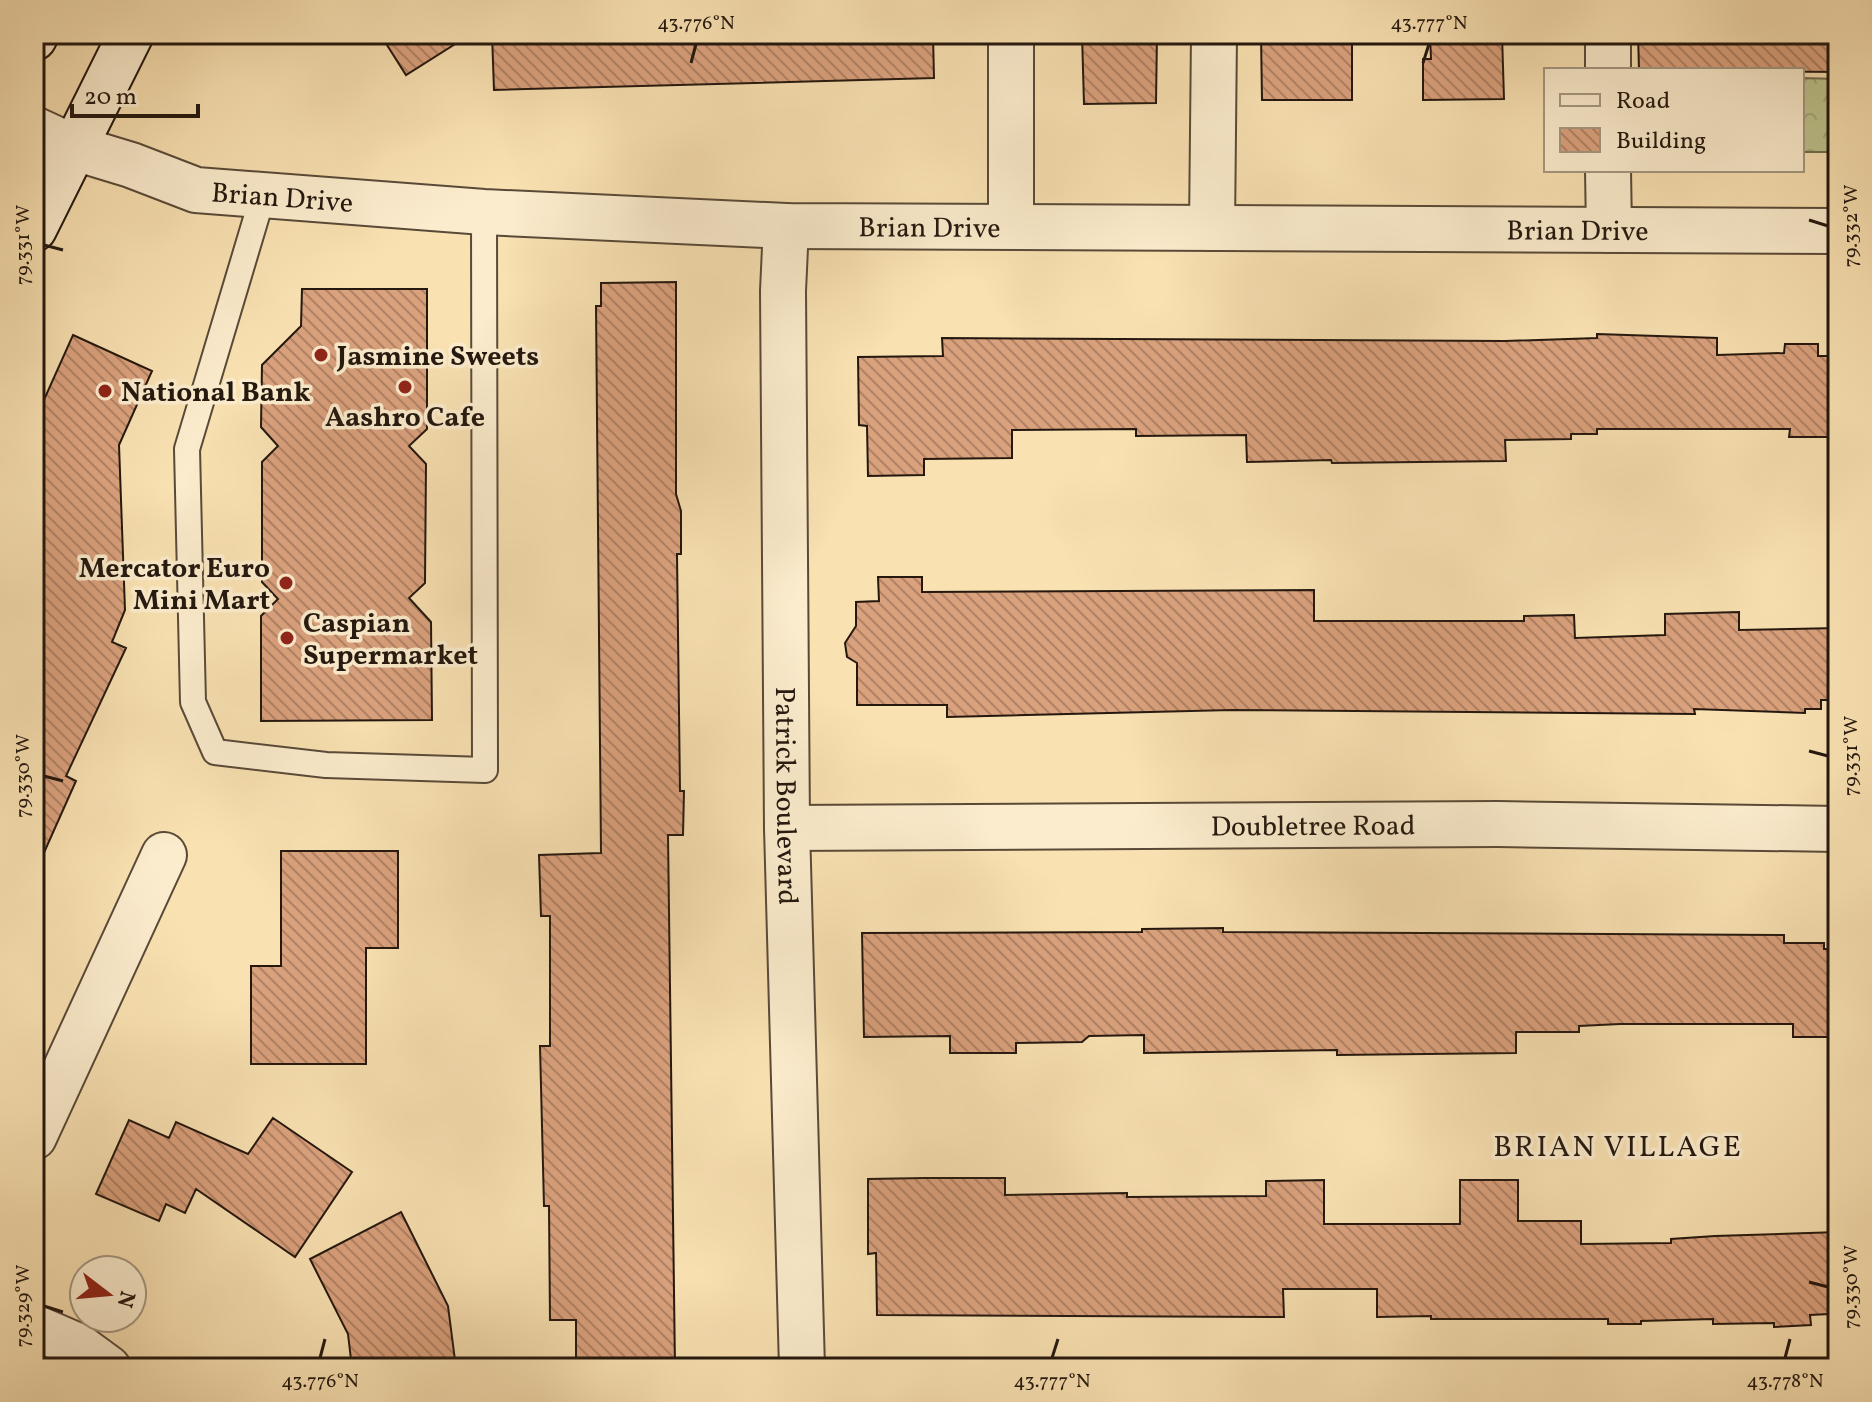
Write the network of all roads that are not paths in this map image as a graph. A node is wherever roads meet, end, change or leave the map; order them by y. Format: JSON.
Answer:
{"nodes":[{"id":1,"x":131,"y":34,"type":"edge"},
{"id":2,"x":1011,"y":34,"type":"edge"},
{"id":3,"x":1214,"y":34,"type":"edge"},
{"id":4,"x":1608,"y":34,"type":"edge"},
{"id":5,"x":1608,"y":68,"type":"edge"},
{"id":6,"x":34,"y":129,"type":"edge"},
{"id":7,"x":75,"y":148,"type":"junction"},
{"id":8,"x":1608,"y":172,"type":"edge"},
{"id":9,"x":263,"y":195,"type":"junction"},
{"id":10,"x":484,"y":212,"type":"junction"},
{"id":11,"x":786,"y":226,"type":"junction"},
{"id":12,"x":1011,"y":226,"type":"junction"},
{"id":13,"x":1212,"y":228,"type":"junction"},
{"id":14,"x":34,"y":229,"type":"edge"},
{"id":15,"x":1609,"y":230,"type":"junction"},
{"id":16,"x":1838,"y":231,"type":"edge"},
{"id":17,"x":787,"y":828,"type":"junction"},
{"id":18,"x":1838,"y":829,"type":"edge"},
{"id":19,"x":164,"y":855,"type":"dead end"},
{"id":20,"x":34,"y":1137,"type":"edge"},
{"id":21,"x":34,"y":1327,"type":"edge"},
{"id":22,"x":108,"y":1368,"type":"edge"},
{"id":23,"x":802,"y":1368,"type":"edge"}],
"edges":[{"from":1,"to":7,"type":"street"},
{"from":2,"to":12,"type":"street"},
{"from":3,"to":13,"type":"street"},
{"from":4,"to":5,"type":"street"},
{"from":6,"to":7,"type":"street","name":"Brian Drive"},
{"from":7,"to":9,"type":"street","name":"Brian Drive"},
{"from":7,"to":14,"type":"street"},
{"from":8,"to":15,"type":"street"},
{"from":9,"to":10,"type":"street","name":"Brian Drive"},
{"from":9,"to":10,"type":"lane"},
{"from":10,"to":11,"type":"street","name":"Brian Drive"},
{"from":11,"to":12,"type":"street","name":"Brian Drive"},
{"from":11,"to":17,"type":"street","name":"Patrick Boulevard"},
{"from":12,"to":13,"type":"street","name":"Brian Drive"},
{"from":13,"to":15,"type":"street","name":"Brian Drive"},
{"from":15,"to":16,"type":"street","name":"Brian Drive"},
{"from":17,"to":18,"type":"street","name":"Doubletree Road"},
{"from":17,"to":23,"type":"street","name":"Patrick Boulevard"},
{"from":19,"to":20,"type":"street"},
{"from":21,"to":22,"type":"street"}]}
